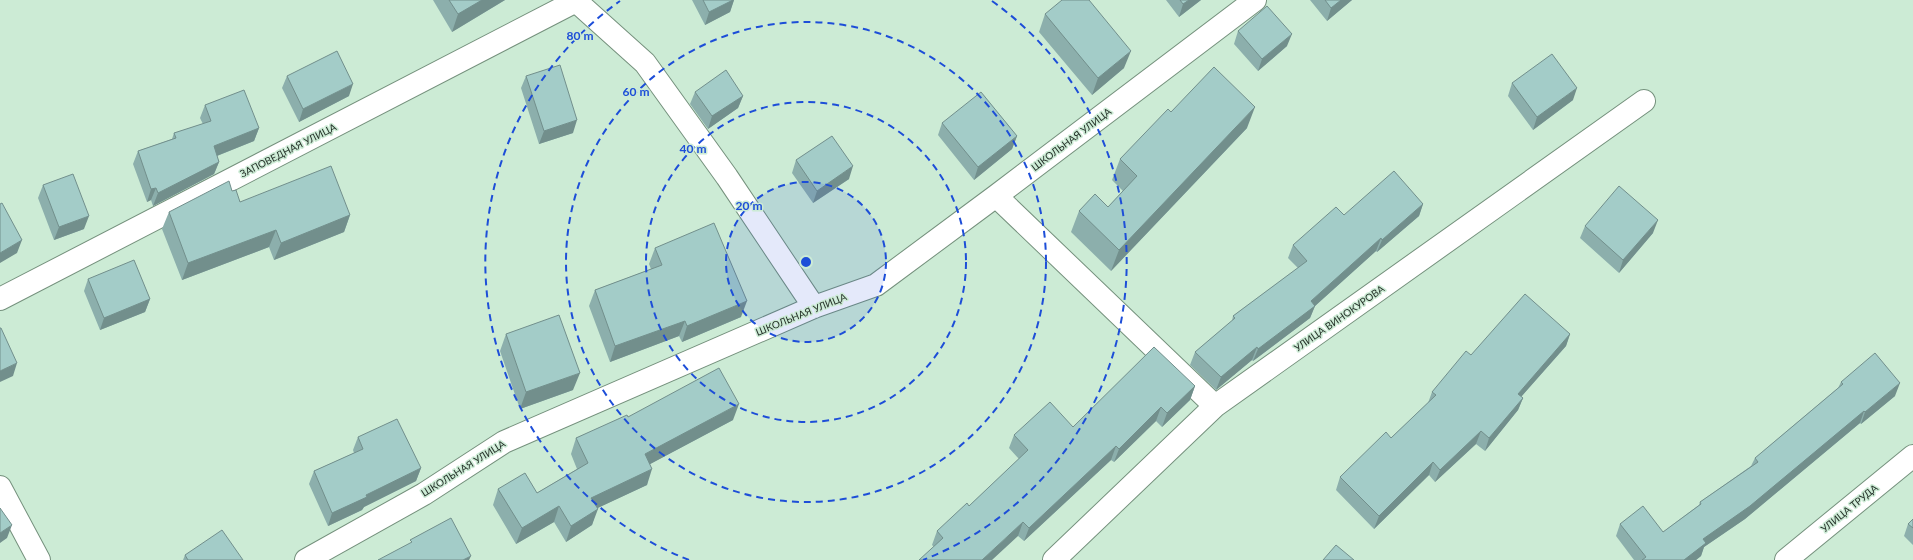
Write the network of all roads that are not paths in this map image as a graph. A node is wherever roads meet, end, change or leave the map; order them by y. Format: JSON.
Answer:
{"nodes":[{"id":1,"x":1255,"y":0,"type":"edge"},
{"id":2,"x":577,"y":1,"type":"edge"},
{"id":3,"x":1644,"y":101,"type":"dead end"},
{"id":4,"x":996,"y":196,"type":"junction"},
{"id":5,"x":0,"y":299,"type":"edge"},
{"id":6,"x":814,"y":307,"type":"junction"},
{"id":7,"x":1215,"y":406,"type":"junction"},
{"id":8,"x":1913,"y":456,"type":"edge"},
{"id":9,"x":0,"y":487,"type":"edge"},
{"id":10,"x":39,"y":560,"type":"edge"},
{"id":11,"x":306,"y":560,"type":"edge"},
{"id":12,"x":1054,"y":560,"type":"edge"},
{"id":13,"x":1786,"y":560,"type":"edge"}],
"edges":[{"from":1,"to":4,"type":"street","name":"ШКОЛЬНАЯ УЛИЦА"},
{"from":2,"to":5,"type":"street","name":"ЗАПОВЕДНАЯ УЛИЦА"},
{"from":2,"to":6,"type":"street"},
{"from":3,"to":7,"type":"street","name":"УЛИЦА ВИНОКУРОВА"},
{"from":4,"to":6,"type":"street","name":"ШКОЛЬНАЯ УЛИЦА"},
{"from":4,"to":7,"type":"street"},
{"from":6,"to":11,"type":"street","name":"ШКОЛЬНАЯ УЛИЦА"},
{"from":7,"to":12,"type":"street","name":"УЛИЦА ВИНОКУРОВА"},
{"from":8,"to":13,"type":"street","name":"УЛИЦА ТРУДА"},
{"from":9,"to":10,"type":"street"}]}
